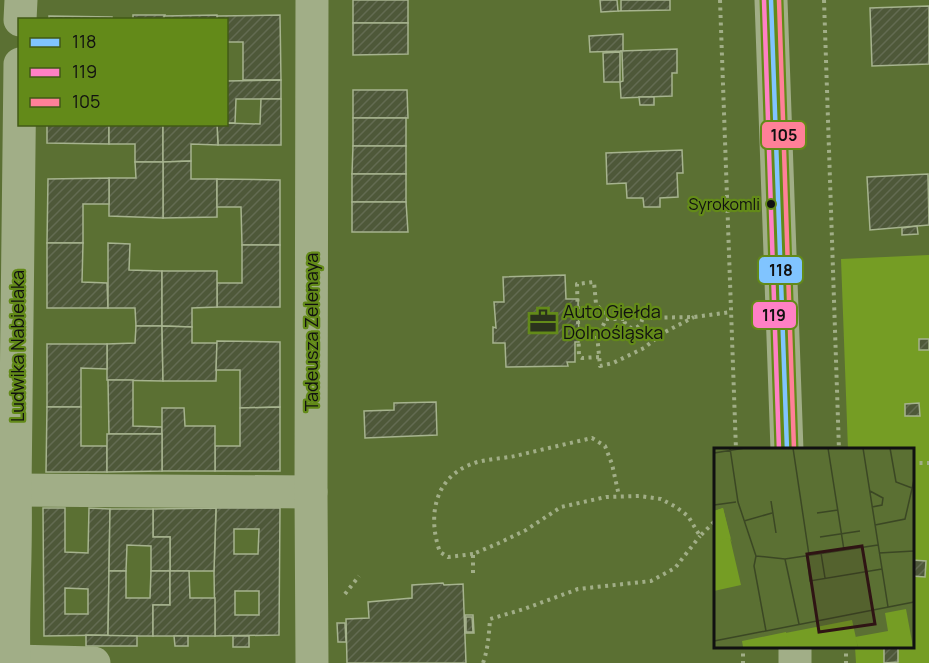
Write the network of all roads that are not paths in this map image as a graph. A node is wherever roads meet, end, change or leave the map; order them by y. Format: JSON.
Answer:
{"nodes":[{"id":1,"x":21,"y":0,"type":"edge"},
{"id":2,"x":312,"y":0,"type":"edge"},
{"id":3,"x":771,"y":0,"type":"edge"},
{"id":4,"x":21,"y":18,"type":"edge"},
{"id":5,"x":18,"y":93,"type":"edge"},
{"id":6,"x":9,"y":225,"type":"edge"},
{"id":7,"x":787,"y":448,"type":"edge"},
{"id":8,"x":15,"y":490,"type":"junction"},
{"id":9,"x":310,"y":492,"type":"junction"},
{"id":10,"x":10,"y":649,"type":"edge"},
{"id":11,"x":94,"y":663,"type":"edge"},
{"id":12,"x":312,"y":663,"type":"edge"}],
"edges":[{"from":1,"to":4,"type":"street"},
{"from":2,"to":9,"type":"street","name":"Tadeusza Zelenaya"},
{"from":3,"to":7,"type":"street"},
{"from":5,"to":6,"type":"street","name":"Ludwika Nabielaka"},
{"from":6,"to":8,"type":"street","name":"Ludwika Nabielaka"},
{"from":8,"to":9,"type":"street"},
{"from":8,"to":10,"type":"street","name":"Ludwika Nabielaka"},
{"from":9,"to":12,"type":"street","name":"Tadeusza Zelenaya"},
{"from":10,"to":11,"type":"street"}]}
